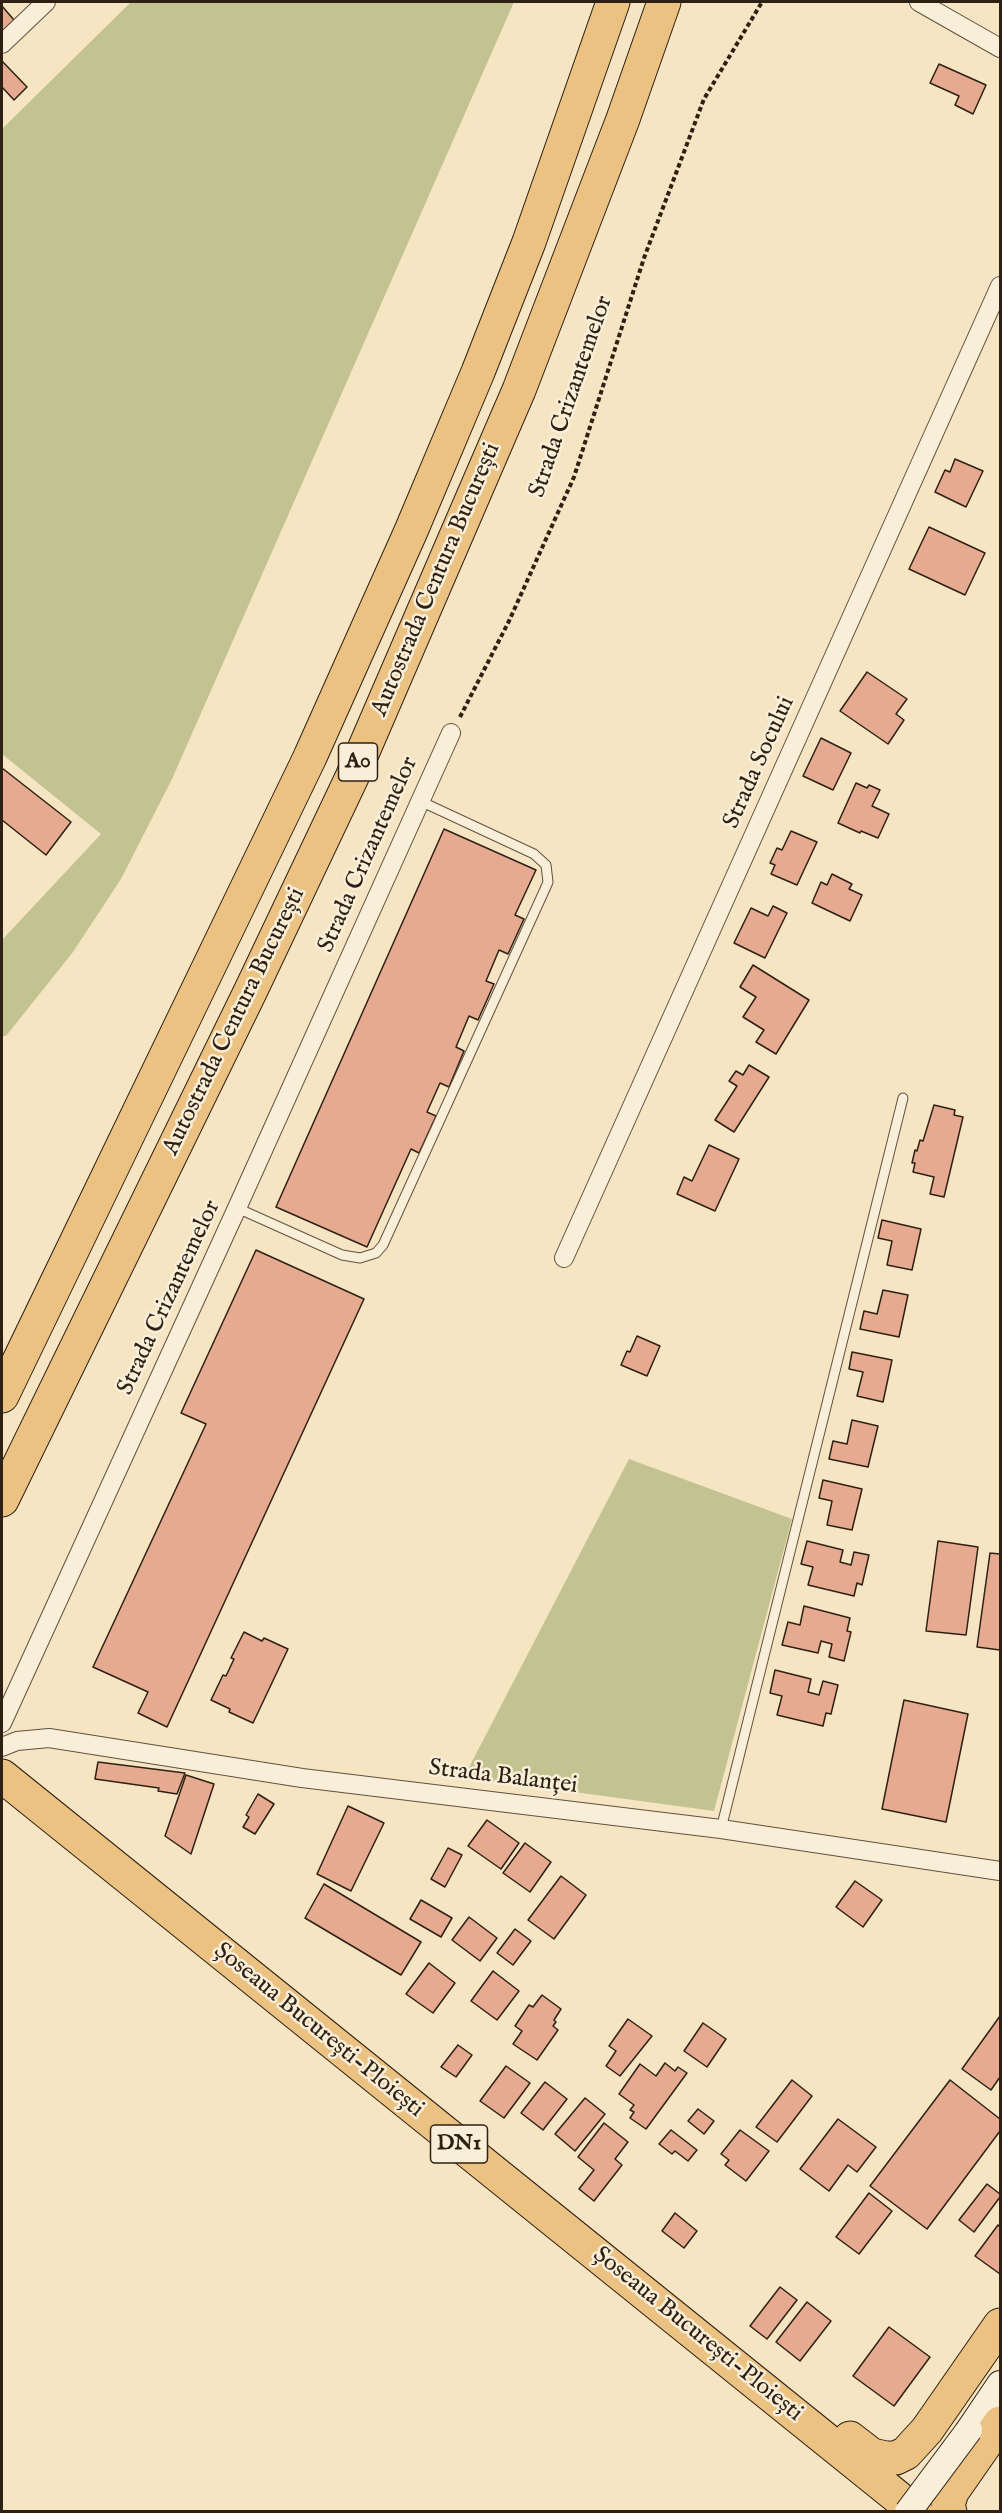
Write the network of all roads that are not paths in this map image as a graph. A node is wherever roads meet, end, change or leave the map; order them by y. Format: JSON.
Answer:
{"nodes":[{"id":1,"x":46,"y":2,"type":"edge"},
{"id":2,"x":614,"y":2,"type":"edge"},
{"id":3,"x":664,"y":2,"type":"edge"},
{"id":4,"x":919,"y":2,"type":"edge"},
{"id":5,"x":2,"y":44,"type":"edge"},
{"id":6,"x":1000,"y":48,"type":"edge"},
{"id":7,"x":1000,"y":286,"type":"edge"},
{"id":8,"x":451,"y":733,"type":"road end"},
{"id":9,"x":420,"y":801,"type":"junction"},
{"id":10,"x":903,"y":1098,"type":"dead end"},
{"id":11,"x":237,"y":1208,"type":"junction"},
{"id":12,"x":564,"y":1258,"type":"dead end"},
{"id":13,"x":2,"y":1396,"type":"edge"},
{"id":14,"x":2,"y":1500,"type":"edge"},
{"id":15,"x":2,"y":1723,"type":"edge"},
{"id":16,"x":2,"y":1747,"type":"edge"},
{"id":17,"x":2,"y":1776,"type":"edge"},
{"id":18,"x":2,"y":1802,"type":"edge"},
{"id":19,"x":721,"y":1829,"type":"junction"},
{"id":20,"x":1000,"y":1871,"type":"edge"},
{"id":21,"x":1000,"y":2325,"type":"edge"},
{"id":22,"x":687,"y":2327,"type":"junction"},
{"id":23,"x":1000,"y":2384,"type":"edge"},
{"id":24,"x":1000,"y":2423,"type":"edge"},
{"id":25,"x":887,"y":2511,"type":"edge"},
{"id":26,"x":908,"y":2511,"type":"edge"},
{"id":27,"x":916,"y":2511,"type":"edge"},
{"id":28,"x":950,"y":2511,"type":"edge"}],
"edges":[{"from":1,"to":5,"type":"street"},
{"from":2,"to":13,"type":"highway","name":"Autostrada Centura București","number":"A0"},
{"from":3,"to":14,"type":"highway","name":"Autostrada Centura București","number":"A0"},
{"from":4,"to":6,"type":"street"},
{"from":7,"to":12,"type":"street","name":"Strada Socului"},
{"from":8,"to":9,"type":"street","name":"Strada Crizantemelor"},
{"from":9,"to":11,"type":"street","name":"Strada Crizantemelor"},
{"from":9,"to":11,"type":"lane"},
{"from":10,"to":19,"type":"lane"},
{"from":11,"to":15,"type":"street","name":"Strada Crizantemelor"},
{"from":16,"to":19,"type":"street","name":"Strada Balanței"},
{"from":17,"to":22,"type":"highway","name":"Șoseaua București-Ploiești","number":"DN1"},
{"from":18,"to":25,"type":"highway","name":"Șoseaua București-Ploiești","number":"DN1"},
{"from":19,"to":20,"type":"street","name":"Strada Balanței"},
{"from":21,"to":22,"type":"highway"},
{"from":22,"to":27,"type":"highway","name":"Șoseaua București-Ploiești","number":"DN1"},
{"from":23,"to":26,"type":"street","bridge":true},
{"from":24,"to":28,"type":"highway"}]}
